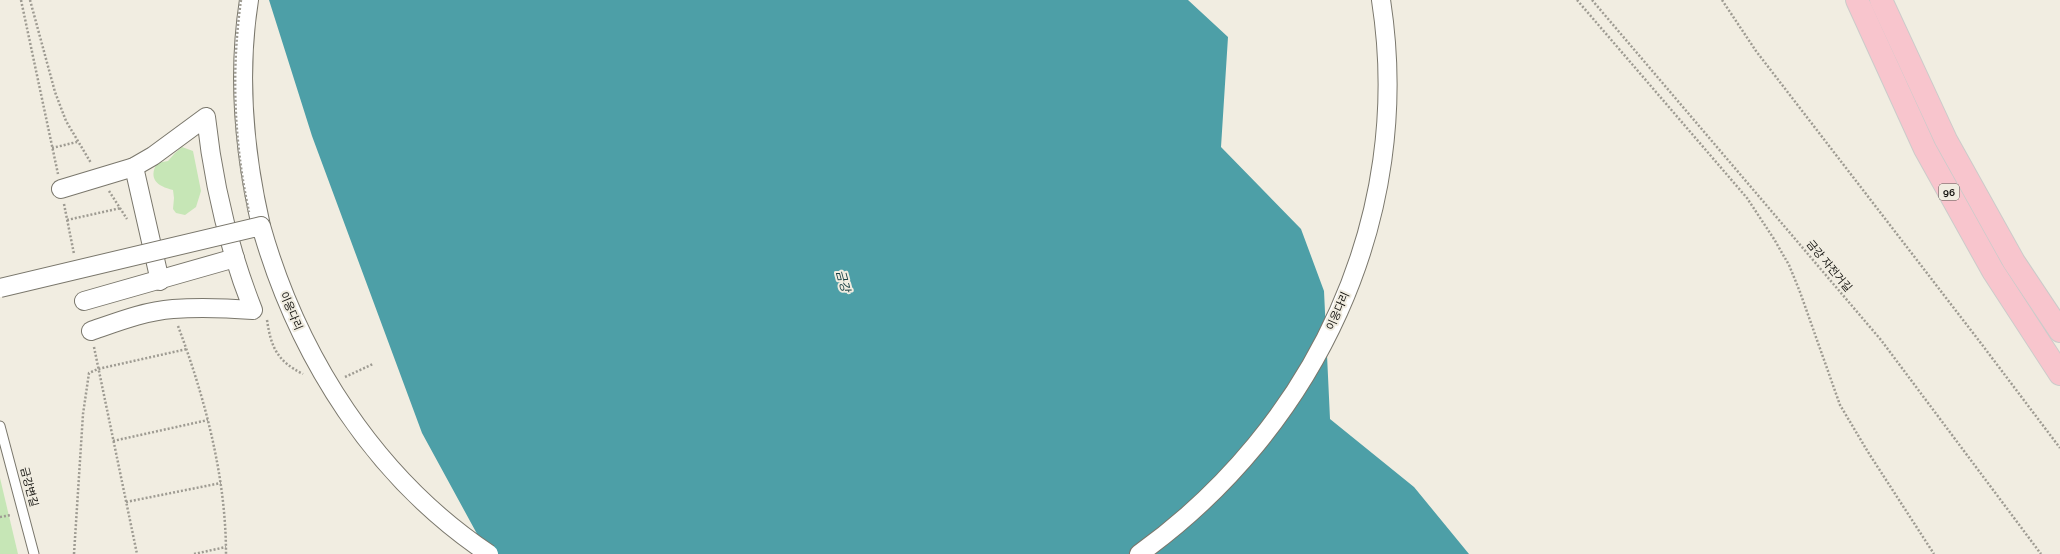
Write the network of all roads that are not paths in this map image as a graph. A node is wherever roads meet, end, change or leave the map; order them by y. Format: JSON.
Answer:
{"nodes":[{"id":1,"x":249,"y":0,"type":"edge"},
{"id":2,"x":1381,"y":0,"type":"edge"},
{"id":3,"x":1857,"y":0,"type":"edge"},
{"id":4,"x":1881,"y":0,"type":"edge"},
{"id":5,"x":134,"y":167,"type":"junction"},
{"id":6,"x":61,"y":189,"type":"dead end"},
{"id":7,"x":261,"y":226,"type":"junction"},
{"id":8,"x":235,"y":258,"type":"junction"},
{"id":9,"x":160,"y":281,"type":"junction"},
{"id":10,"x":0,"y":288,"type":"edge"},
{"id":11,"x":116,"y":292,"type":"junction"},
{"id":12,"x":84,"y":301,"type":"dead end"},
{"id":13,"x":124,"y":319,"type":"junction"},
{"id":14,"x":91,"y":331,"type":"dead end"},
{"id":15,"x":2060,"y":331,"type":"edge"},
{"id":16,"x":2060,"y":374,"type":"edge"},
{"id":17,"x":0,"y":426,"type":"edge"},
{"id":18,"x":34,"y":554,"type":"edge"},
{"id":19,"x":489,"y":554,"type":"edge"},
{"id":20,"x":1139,"y":554,"type":"edge"}],
"edges":[{"from":1,"to":7,"type":"street","name":"이응다리"},
{"from":2,"to":20,"type":"street","name":"이응다리"},
{"from":3,"to":16,"type":"main road","number":"96"},
{"from":4,"to":15,"type":"main road","number":"96"},
{"from":5,"to":6,"type":"street"},
{"from":5,"to":8,"type":"street"},
{"from":5,"to":9,"type":"street"},
{"from":7,"to":10,"type":"street","bridge":true},
{"from":7,"to":19,"type":"street","name":"이응다리","bridge":true},
{"from":8,"to":9,"type":"street"},
{"from":8,"to":13,"type":"street"},
{"from":9,"to":11,"type":"street"},
{"from":11,"to":12,"type":"street"},
{"from":11,"to":13,"type":"street"},
{"from":13,"to":14,"type":"street"},
{"from":17,"to":18,"type":"lane","name":"금강변길"}]}
